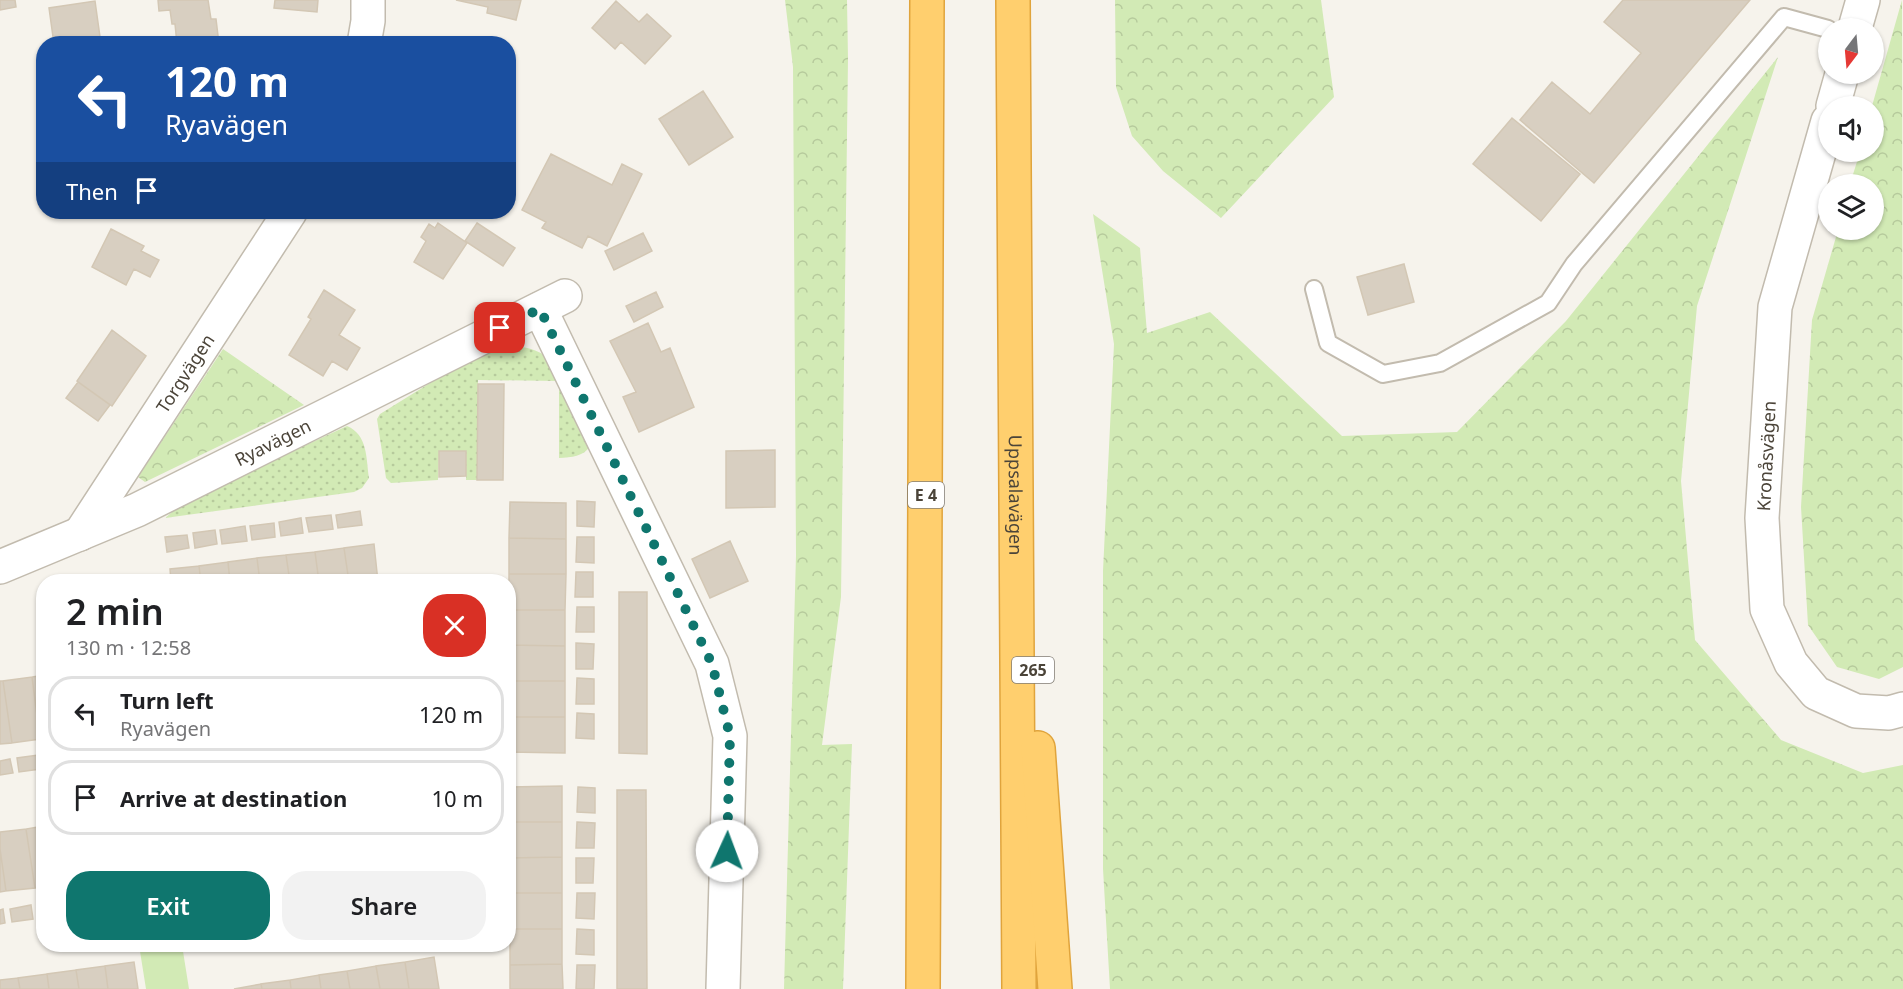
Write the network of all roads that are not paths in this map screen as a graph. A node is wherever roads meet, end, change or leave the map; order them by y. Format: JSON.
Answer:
{"nodes":[{"id":1,"x":368,"y":0,"type":"edge"},
{"id":2,"x":927,"y":0,"type":"edge"},
{"id":3,"x":1013,"y":0,"type":"edge"},
{"id":4,"x":1863,"y":0,"type":"edge"},
{"id":5,"x":1858,"y":18,"type":"edge"},
{"id":6,"x":1818,"y":27,"type":"edge"},
{"id":7,"x":365,"y":36,"type":"edge"},
{"id":8,"x":1818,"y":157,"type":"edge"},
{"id":9,"x":285,"y":219,"type":"edge"},
{"id":10,"x":1314,"y":290,"type":"dead end"},
{"id":11,"x":1017,"y":445,"type":"junction"},
{"id":12,"x":80,"y":534,"type":"junction"},
{"id":13,"x":0,"y":567,"type":"edge"},
{"id":14,"x":1903,"y":710,"type":"edge"},
{"id":15,"x":723,"y":989,"type":"edge"},
{"id":16,"x":923,"y":989,"type":"edge"},
{"id":17,"x":1019,"y":989,"type":"edge"},
{"id":18,"x":1055,"y":989,"type":"edge"}],
"edges":[{"from":1,"to":7,"type":"street"},
{"from":2,"to":16,"type":"highway","number":"E 4"},
{"from":3,"to":11,"type":"highway","name":"Uppsalavägen"},
{"from":4,"to":5,"type":"street"},
{"from":6,"to":10,"type":"lane"},
{"from":8,"to":14,"type":"street","name":"Kronåsvägen"},
{"from":9,"to":12,"type":"street","name":"Torgvägen"},
{"from":11,"to":17,"type":"highway","name":"Uppsalavägen"},
{"from":11,"to":18,"type":"highway","number":"265"},
{"from":12,"to":13,"type":"street","name":"Ryavägen"},
{"from":12,"to":15,"type":"street","name":"Ryavägen"}]}
